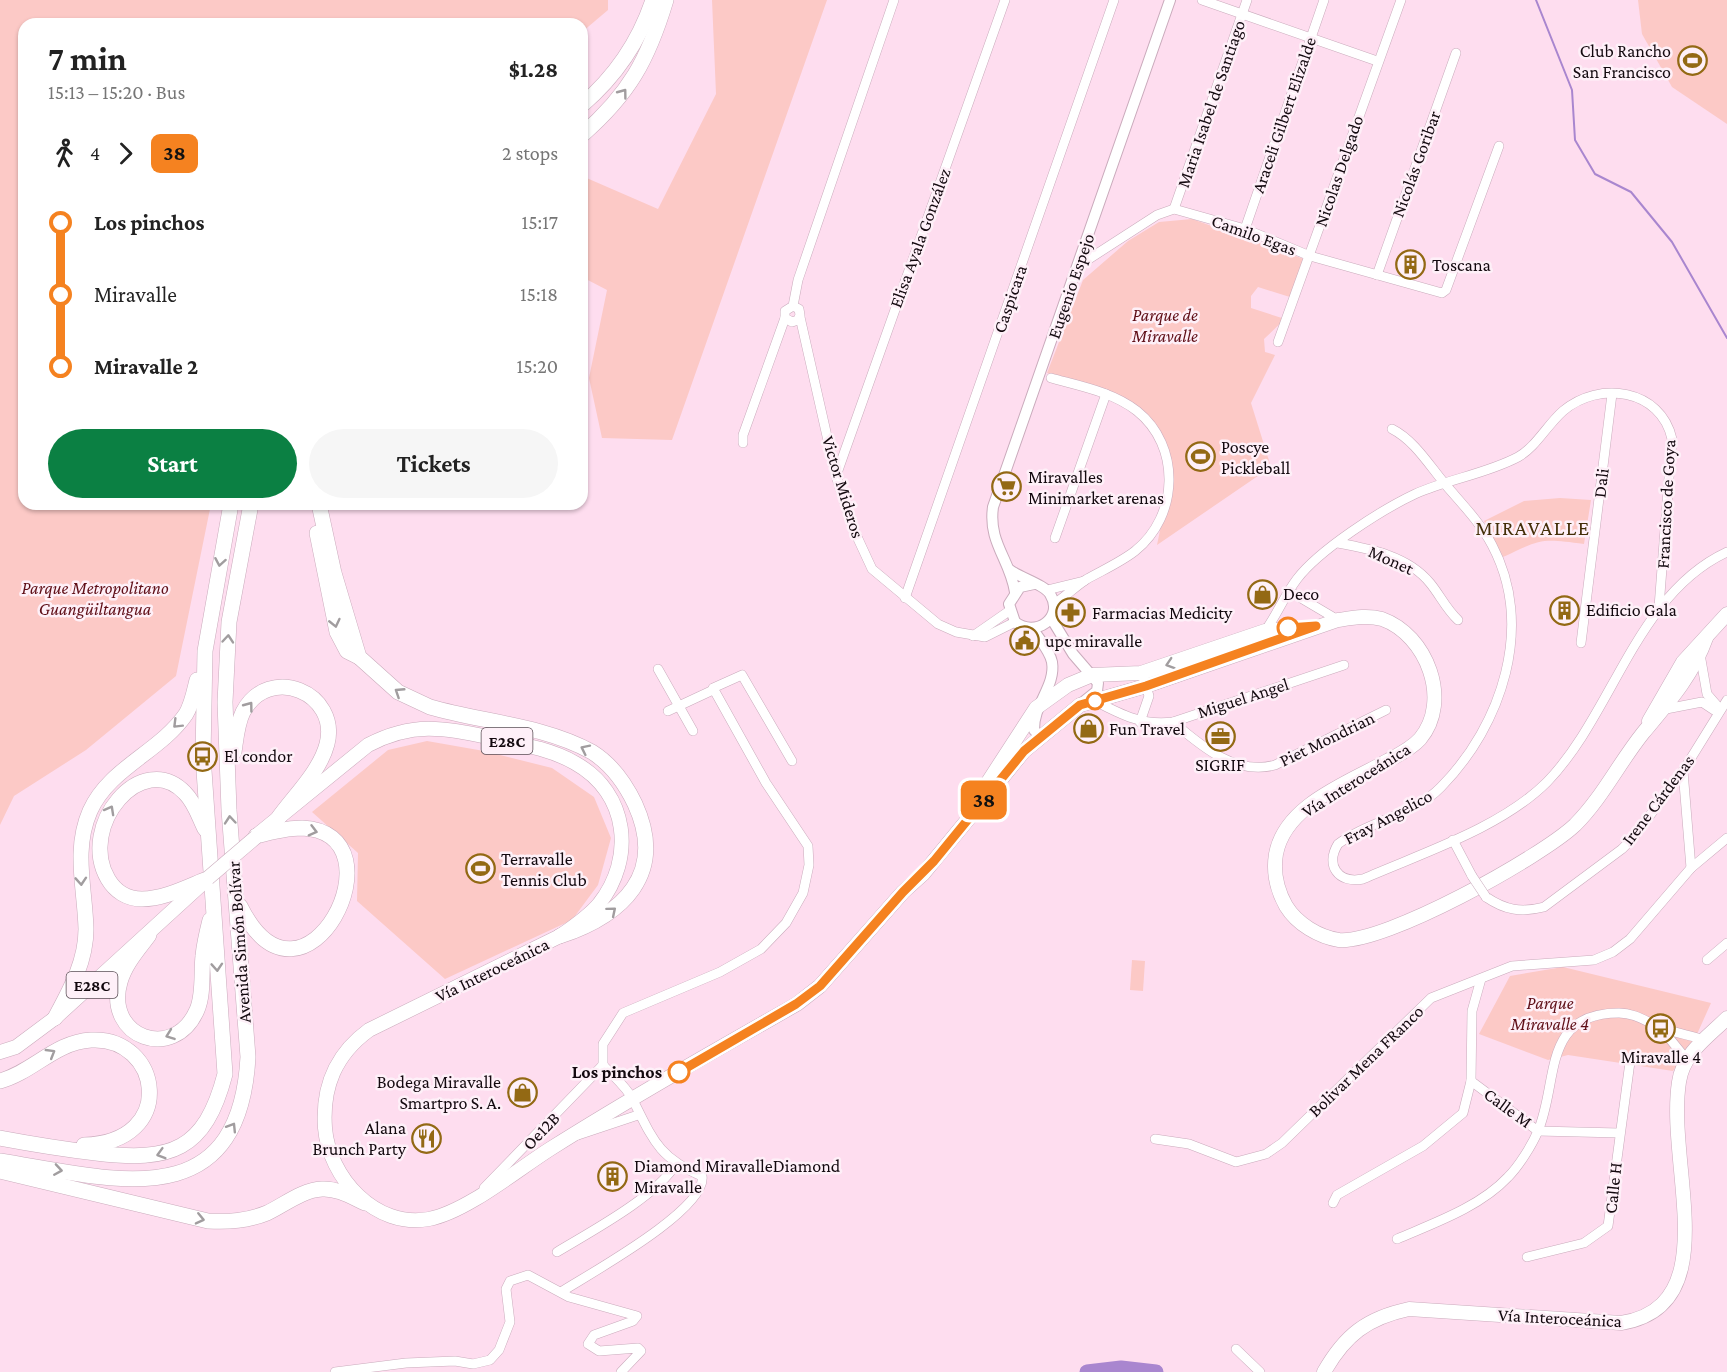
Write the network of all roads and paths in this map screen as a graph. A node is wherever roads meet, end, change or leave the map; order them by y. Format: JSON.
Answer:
{"nodes":[{"id":1,"x":653,"y":0,"type":"edge"},
{"id":2,"x":666,"y":0,"type":"edge"},
{"id":3,"x":894,"y":0,"type":"edge"},
{"id":4,"x":1005,"y":0,"type":"edge"},
{"id":5,"x":1114,"y":0,"type":"edge"},
{"id":6,"x":1170,"y":0,"type":"edge"},
{"id":7,"x":1202,"y":0,"type":"edge"},
{"id":8,"x":1247,"y":0,"type":"edge"},
{"id":9,"x":1324,"y":0,"type":"edge"},
{"id":10,"x":1401,"y":0,"type":"edge"},
{"id":11,"x":1242,"y":13,"type":"junction"},
{"id":12,"x":1311,"y":38,"type":"junction"},
{"id":13,"x":1456,"y":53,"type":"dead end"},
{"id":14,"x":1377,"y":62,"type":"junction"},
{"id":15,"x":588,"y":100,"type":"edge"},
{"id":16,"x":588,"y":130,"type":"edge"},
{"id":17,"x":1499,"y":146,"type":"dead end"},
{"id":18,"x":1174,"y":209,"type":"junction"},
{"id":19,"x":1245,"y":230,"type":"junction"},
{"id":20,"x":1310,"y":256,"type":"junction"},
{"id":21,"x":1078,"y":267,"type":"junction"},
{"id":22,"x":1377,"y":274,"type":"junction"},
{"id":23,"x":793,"y":306,"type":"junction"},
{"id":24,"x":800,"y":317,"type":"junction"},
{"id":25,"x":785,"y":318,"type":"junction"},
{"id":26,"x":1278,"y":342,"type":"dead end"},
{"id":27,"x":1051,"y":378,"type":"dead end"},
{"id":28,"x":1106,"y":394,"type":"junction"},
{"id":29,"x":1612,"y":394,"type":"junction"},
{"id":30,"x":1392,"y":429,"type":"dead end"},
{"id":31,"x":847,"y":442,"type":"junction"},
{"id":32,"x":743,"y":443,"type":"dead end"},
{"id":33,"x":828,"y":443,"type":"junction"},
{"id":34,"x":836,"y":476,"type":"junction"},
{"id":35,"x":1444,"y":483,"type":"junction"},
{"id":36,"x":230,"y":510,"type":"edge"},
{"id":37,"x":251,"y":510,"type":"edge"},
{"id":38,"x":312,"y":510,"type":"edge"},
{"id":39,"x":320,"y":510,"type":"edge"},
{"id":40,"x":1055,"y":538,"type":"dead end"},
{"id":41,"x":1338,"y":543,"type":"junction"},
{"id":42,"x":1727,"y":552,"type":"edge"},
{"id":43,"x":1010,"y":570,"type":"junction"},
{"id":44,"x":1084,"y":581,"type":"junction"},
{"id":45,"x":1034,"y":584,"type":"junction"},
{"id":46,"x":1047,"y":590,"type":"junction"},
{"id":47,"x":1289,"y":591,"type":"junction"},
{"id":48,"x":1015,"y":592,"type":"junction"},
{"id":49,"x":905,"y":598,"type":"junction"},
{"id":50,"x":1054,"y":604,"type":"junction"},
{"id":51,"x":1659,"y":607,"type":"junction"},
{"id":52,"x":1009,"y":611,"type":"junction"},
{"id":53,"x":1727,"y":614,"type":"edge"},
{"id":54,"x":1051,"y":618,"type":"junction"},
{"id":55,"x":1338,"y":620,"type":"junction"},
{"id":56,"x":1458,"y":620,"type":"dead end"},
{"id":57,"x":1015,"y":622,"type":"junction"},
{"id":58,"x":1316,"y":626,"type":"junction"},
{"id":59,"x":1033,"y":629,"type":"junction"},
{"id":60,"x":1265,"y":631,"type":"junction"},
{"id":61,"x":973,"y":636,"type":"junction"},
{"id":62,"x":1706,"y":638,"type":"junction"},
{"id":63,"x":1581,"y":643,"type":"dead end"},
{"id":64,"x":1250,"y":649,"type":"junction"},
{"id":65,"x":205,"y":651,"type":"junction"},
{"id":66,"x":1700,"y":654,"type":"junction"},
{"id":67,"x":359,"y":657,"type":"junction"},
{"id":68,"x":1344,"y":665,"type":"dead end"},
{"id":69,"x":658,"y":669,"type":"dead end"},
{"id":70,"x":1092,"y":675,"type":"junction"},
{"id":71,"x":1144,"y":679,"type":"junction"},
{"id":72,"x":713,"y":690,"type":"junction"},
{"id":73,"x":1727,"y":700,"type":"edge"},
{"id":74,"x":1095,"y":701,"type":"junction"},
{"id":75,"x":1080,"y":705,"type":"junction"},
{"id":76,"x":678,"y":706,"type":"junction"},
{"id":77,"x":1036,"y":708,"type":"junction"},
{"id":78,"x":1666,"y":709,"type":"junction"},
{"id":79,"x":1386,"y":710,"type":"dead end"},
{"id":80,"x":668,"y":711,"type":"dead end"},
{"id":81,"x":1718,"y":711,"type":"junction"},
{"id":82,"x":1140,"y":722,"type":"junction"},
{"id":83,"x":1173,"y":722,"type":"junction"},
{"id":84,"x":693,"y":731,"type":"dead end"},
{"id":85,"x":1643,"y":734,"type":"junction"},
{"id":86,"x":1040,"y":736,"type":"junction"},
{"id":87,"x":792,"y":761,"type":"dead end"},
{"id":88,"x":1683,"y":771,"type":"junction"},
{"id":89,"x":228,"y":782,"type":"junction"},
{"id":90,"x":279,"y":817,"type":"junction"},
{"id":91,"x":256,"y":836,"type":"junction"},
{"id":92,"x":1727,"y":838,"type":"edge"},
{"id":93,"x":210,"y":840,"type":"junction"},
{"id":94,"x":1453,"y":840,"type":"junction"},
{"id":95,"x":1691,"y":868,"type":"junction"},
{"id":96,"x":208,"y":878,"type":"junction"},
{"id":97,"x":903,"y":892,"type":"junction"},
{"id":98,"x":237,"y":900,"type":"junction"},
{"id":99,"x":213,"y":909,"type":"junction"},
{"id":100,"x":149,"y":935,"type":"junction"},
{"id":101,"x":560,"y":936,"type":"junction"},
{"id":102,"x":1727,"y":943,"type":"edge"},
{"id":103,"x":1707,"y":960,"type":"dead end"},
{"id":104,"x":1480,"y":979,"type":"junction"},
{"id":105,"x":55,"y":1018,"type":"junction"},
{"id":106,"x":1727,"y":1018,"type":"edge"},
{"id":107,"x":1660,"y":1028,"type":"junction"},
{"id":108,"x":1717,"y":1028,"type":"junction"},
{"id":109,"x":1702,"y":1039,"type":"junction"},
{"id":110,"x":0,"y":1052,"type":"edge"},
{"id":111,"x":1687,"y":1060,"type":"junction"},
{"id":112,"x":1630,"y":1062,"type":"dead end"},
{"id":113,"x":603,"y":1065,"type":"junction"},
{"id":114,"x":0,"y":1081,"type":"edge"},
{"id":115,"x":1471,"y":1081,"type":"junction"},
{"id":116,"x":1679,"y":1097,"type":"junction"},
{"id":117,"x":633,"y":1100,"type":"junction"},
{"id":118,"x":638,"y":1115,"type":"junction"},
{"id":119,"x":1538,"y":1131,"type":"junction"},
{"id":120,"x":1619,"y":1133,"type":"junction"},
{"id":121,"x":0,"y":1138,"type":"edge"},
{"id":122,"x":568,"y":1138,"type":"junction"},
{"id":123,"x":1155,"y":1139,"type":"dead end"},
{"id":124,"x":44,"y":1147,"type":"junction"},
{"id":125,"x":0,"y":1161,"type":"edge"},
{"id":126,"x":676,"y":1164,"type":"junction"},
{"id":127,"x":0,"y":1171,"type":"edge"},
{"id":128,"x":477,"y":1196,"type":"junction"},
{"id":129,"x":365,"y":1203,"type":"junction"},
{"id":130,"x":1333,"y":1203,"type":"dead end"},
{"id":131,"x":1698,"y":1238,"type":"dead end"},
{"id":132,"x":1397,"y":1239,"type":"dead end"},
{"id":133,"x":556,"y":1252,"type":"dead end"},
{"id":134,"x":1527,"y":1257,"type":"dead end"},
{"id":135,"x":1696,"y":1266,"type":"dead end"},
{"id":136,"x":561,"y":1292,"type":"junction"},
{"id":137,"x":1236,"y":1349,"type":"dead end"},
{"id":138,"x":335,"y":1372,"type":"edge"},
{"id":139,"x":621,"y":1372,"type":"edge"},
{"id":140,"x":1260,"y":1372,"type":"edge"},
{"id":141,"x":1324,"y":1372,"type":"edge"}],
"edges":[{"from":1,"to":15,"type":"highway"},
{"from":16,"to":2,"type":"highway","one_way":true},
{"from":3,"to":23,"type":"street"},
{"from":4,"to":31,"type":"street","name":"Elisa Ayala González"},
{"from":5,"to":49,"type":"street","name":"Caspicara"},
{"from":6,"to":21,"type":"street","name":"Eugenio Espejo"},
{"from":7,"to":11,"type":"street"},
{"from":8,"to":11,"type":"street","name":"Maria Isabel de Santiago"},
{"from":9,"to":12,"type":"street","name":"Araceli Gilbert Elizalde"},
{"from":10,"to":14,"type":"street","name":"Nicolas Delgado"},
{"from":11,"to":12,"type":"street"},
{"from":11,"to":18,"type":"street","name":"Maria Isabel de Santiago"},
{"from":12,"to":14,"type":"street"},
{"from":12,"to":19,"type":"street","name":"Araceli Gilbert Elizalde"},
{"from":13,"to":22,"type":"street","name":"Nicolás Goribar"},
{"from":14,"to":20,"type":"street","name":"Nicolas Delgado"},
{"from":17,"to":22,"type":"street","name":"Camilo Egas"},
{"from":18,"to":19,"type":"street","name":"Camilo Egas"},
{"from":18,"to":21,"type":"street"},
{"from":19,"to":20,"type":"street","name":"Camilo Egas"},
{"from":20,"to":22,"type":"street","name":"Camilo Egas"},
{"from":20,"to":26,"type":"street","name":"Nicolas Delgado"},
{"from":21,"to":43,"type":"street","name":"Eugenio Espejo"},
{"from":23,"to":24,"type":"street","name":"Victor Mideros"},
{"from":23,"to":25,"type":"street"},
{"from":24,"to":25,"type":"street"},
{"from":24,"to":33,"type":"street","name":"Victor Mideros"},
{"from":25,"to":32,"type":"street"},
{"from":27,"to":28,"type":"street"},
{"from":28,"to":40,"type":"street"},
{"from":28,"to":44,"type":"street"},
{"from":29,"to":35,"type":"street","name":"Francisco de Goya"},
{"from":29,"to":51,"type":"street","name":"Francisco de Goya"},
{"from":29,"to":63,"type":"street","name":"Dali"},
{"from":30,"to":35,"type":"street","name":"Fray Angelico"},
{"from":31,"to":33,"type":"street"},
{"from":31,"to":34,"type":"street","name":"Elisa Ayala González"},
{"from":33,"to":34,"type":"street","name":"Victor Mideros"},
{"from":34,"to":49,"type":"street","name":"Victor Mideros"},
{"from":35,"to":41,"type":"street","name":"Francisco de Goya"},
{"from":35,"to":94,"type":"street","name":"Fray Angelico"},
{"from":36,"to":65,"type":"highway","name":"Avenida Simón Bolívar","one_way":true},
{"from":89,"to":37,"type":"highway","name":"Avenida Simón Bolívar","one_way":true},
{"from":38,"to":67,"type":"highway","one_way":true},
{"from":39,"to":67,"type":"highway"},
{"from":41,"to":47,"type":"street","name":"Francisco de Goya"},
{"from":41,"to":56,"type":"street","name":"Monet"},
{"from":42,"to":51,"type":"street","name":"Fray Angelico"},
{"from":43,"to":45,"type":"street"},
{"from":43,"to":48,"type":"street","name":"Eugenio Espejo"},
{"from":44,"to":46,"type":"street"},
{"from":44,"to":50,"type":"street"},
{"from":45,"to":46,"type":"street"},
{"from":45,"to":48,"type":"street"},
{"from":46,"to":50,"type":"street"},
{"from":47,"to":55,"type":"street"},
{"from":47,"to":60,"type":"street","name":"Francisco de Goya"},
{"from":48,"to":52,"type":"street"},
{"from":49,"to":61,"type":"street","name":"Victor Mideros"},
{"from":50,"to":54,"type":"street"},
{"from":51,"to":94,"type":"street","name":"Fray Angelico"},
{"from":52,"to":57,"type":"street"},
{"from":52,"to":61,"type":"street"},
{"from":53,"to":62,"type":"main road","name":"Vía Interoceánica"},
{"from":54,"to":59,"type":"street"},
{"from":54,"to":70,"type":"street"},
{"from":55,"to":58,"type":"main road","name":"Vía Interoceánica"},
{"from":55,"to":85,"type":"main road","name":"Vía Interoceánica"},
{"from":57,"to":59,"type":"street"},
{"from":57,"to":61,"type":"street"},
{"from":58,"to":60,"type":"main road","name":"Vía Interoceánica"},
{"from":58,"to":64,"type":"main road","name":"Vía Interoceánica"},
{"from":59,"to":77,"type":"street"},
{"from":60,"to":64,"type":"street","name":"Francisco de Goya"},
{"from":60,"to":71,"type":"main road","name":"Vía Interoceánica","one_way":true},
{"from":62,"to":66,"type":"main road","name":"Vía Interoceánica"},
{"from":62,"to":85,"type":"main road","name":"Vía Interoceánica"},
{"from":64,"to":71,"type":"main road","name":"Vía Interoceánica"},
{"from":65,"to":93,"type":"highway","name":"Avenida Simón Bolívar"},
{"from":65,"to":105,"type":"highway","one_way":true},
{"from":66,"to":78,"type":"main road","name":"Vía Interoceánica"},
{"from":66,"to":81,"type":"street"},
{"from":101,"to":67,"type":"highway","one_way":true},
{"from":68,"to":83,"type":"street","name":"Miguel Angel"},
{"from":69,"to":76,"type":"street"},
{"from":70,"to":71,"type":"main road","name":"Vía Interoceánica"},
{"from":70,"to":75,"type":"street"},
{"from":70,"to":77,"type":"main road","name":"Vía Interoceánica"},
{"from":71,"to":74,"type":"main road","name":"Vía Interoceánica"},
{"from":71,"to":82,"type":"street"},
{"from":72,"to":76,"type":"street"},
{"from":72,"to":87,"type":"street"},
{"from":72,"to":113,"type":"street"},
{"from":73,"to":81,"type":"street","name":"Irene Cárdenas"},
{"from":74,"to":75,"type":"main road","name":"Vía Interoceánica"},
{"from":74,"to":82,"type":"street","name":"Miguel Angel"},
{"from":75,"to":86,"type":"main road","name":"Vía Interoceánica"},
{"from":76,"to":80,"type":"street"},
{"from":76,"to":84,"type":"street"},
{"from":77,"to":86,"type":"street"},
{"from":77,"to":97,"type":"main road","name":"Vía Interoceánica"},
{"from":78,"to":81,"type":"street"},
{"from":78,"to":85,"type":"main road","name":"Vía Interoceánica"},
{"from":79,"to":83,"type":"street","name":"Piet Mondrian"},
{"from":81,"to":88,"type":"street","name":"Irene Cárdenas"},
{"from":82,"to":83,"type":"street","name":"Miguel Angel"},
{"from":86,"to":97,"type":"main road","name":"Vía Interoceánica"},
{"from":88,"to":94,"type":"street","name":"Irene Cárdenas","bridge":true},
{"from":88,"to":95,"type":"street"},
{"from":89,"to":90,"type":"highway","one_way":true},
{"from":98,"to":89,"type":"highway","name":"Avenida Simón Bolívar","one_way":true},
{"from":90,"to":91,"type":"main road","name":"Vía Interoceánica","number":"E28C"},
{"from":90,"to":101,"type":"main road","name":"Vía Interoceánica","number":"E28C"},
{"from":91,"to":96,"type":"main road","name":"Vía Interoceánica","number":"E28C","bridge":true},
{"from":91,"to":98,"type":"highway","one_way":true},
{"from":92,"to":95,"type":"street","name":"Bolivar Mena FRanco"},
{"from":96,"to":93,"type":"highway","one_way":true},
{"from":93,"to":99,"type":"highway","name":"Avenida Simón Bolívar"},
{"from":95,"to":104,"type":"street","name":"Bolivar Mena FRanco"},
{"from":96,"to":100,"type":"main road","name":"Vía Interoceánica","number":"E28C"},
{"from":97,"to":117,"type":"main road","name":"Vía Interoceánica","number":"E28C"},
{"from":125,"to":98,"type":"highway","name":"Avenida Simón Bolívar","one_way":true},
{"from":99,"to":100,"type":"highway","one_way":true},
{"from":99,"to":124,"type":"highway","name":"Avenida Simón Bolívar","one_way":true},
{"from":100,"to":105,"type":"main road","name":"Vía Interoceánica","number":"E28C"},
{"from":101,"to":129,"type":"main road","name":"Vía Interoceánica","number":"E28C"},
{"from":102,"to":103,"type":"street"},
{"from":104,"to":115,"type":"street"},
{"from":104,"to":123,"type":"street","name":"Bolivar Mena FRanco"},
{"from":105,"to":110,"type":"main road","name":"Vía Interoceánica","number":"E28C"},
{"from":106,"to":108,"type":"main road"},
{"from":107,"to":109,"type":"street"},
{"from":107,"to":111,"type":"street"},
{"from":107,"to":119,"type":"street"},
{"from":108,"to":109,"type":"main road"},
{"from":108,"to":116,"type":"main road"},
{"from":109,"to":111,"type":"main road"},
{"from":111,"to":116,"type":"main road"},
{"from":112,"to":120,"type":"street","name":"Calle H"},
{"from":113,"to":117,"type":"street"},
{"from":113,"to":128,"type":"street","name":"Oe12B"},
{"from":114,"to":124,"type":"highway","one_way":true},
{"from":115,"to":119,"type":"street","name":"Calle M"},
{"from":115,"to":130,"type":"street"},
{"from":116,"to":131,"type":"main road"},
{"from":117,"to":118,"type":"street"},
{"from":117,"to":122,"type":"main road","name":"Vía Interoceánica","number":"E28C"},
{"from":118,"to":122,"type":"street"},
{"from":118,"to":126,"type":"street"},
{"from":119,"to":120,"type":"street","name":"Calle M"},
{"from":119,"to":132,"type":"street"},
{"from":120,"to":134,"type":"street","name":"Calle H"},
{"from":121,"to":124,"type":"highway","name":"Avenida Simón Bolívar"},
{"from":122,"to":128,"type":"main road","name":"Vía Interoceánica","number":"E28C"},
{"from":126,"to":133,"type":"street"},
{"from":126,"to":136,"type":"street"},
{"from":127,"to":129,"type":"highway","one_way":true},
{"from":128,"to":129,"type":"main road","name":"Vía Interoceánica","number":"E28C"},
{"from":135,"to":141,"type":"main road","name":"Vía Interoceánica"},
{"from":136,"to":138,"type":"street"},
{"from":136,"to":139,"type":"street"},
{"from":137,"to":140,"type":"street"}]}
